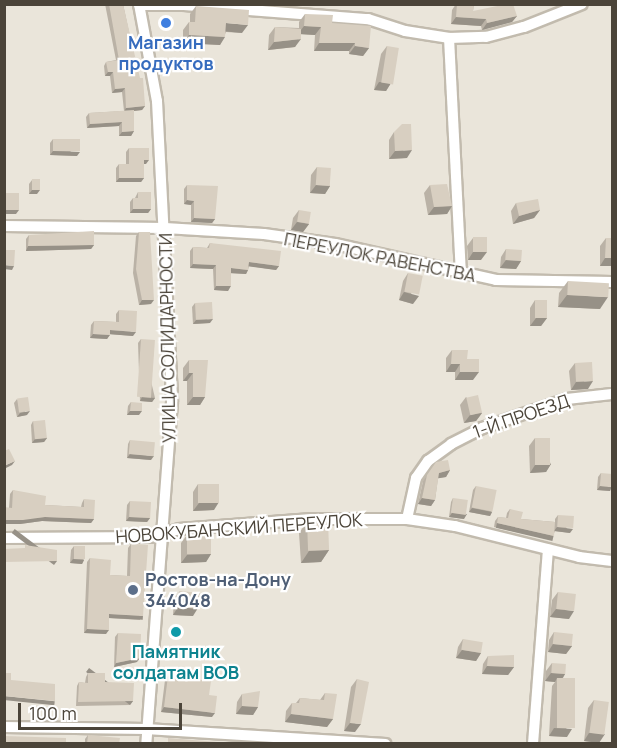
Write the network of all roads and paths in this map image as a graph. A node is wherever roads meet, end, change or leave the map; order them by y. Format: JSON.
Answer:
{"nodes":[{"id":1,"x":582,"y":4,"type":"edge"},
{"id":2,"x":139,"y":5,"type":"edge"},
{"id":3,"x":449,"y":38,"type":"junction"},
{"id":4,"x":4,"y":226,"type":"edge"},
{"id":5,"x":165,"y":228,"type":"junction"},
{"id":6,"x":461,"y":273,"type":"junction"},
{"id":7,"x":612,"y":282,"type":"edge"},
{"id":8,"x":612,"y":394,"type":"edge"},
{"id":9,"x":407,"y":519,"type":"junction"},
{"id":10,"x":164,"y":531,"type":"junction"},
{"id":11,"x":4,"y":538,"type":"edge"},
{"id":12,"x":548,"y":549,"type":"junction"},
{"id":13,"x":612,"y":561,"type":"edge"},
{"id":14,"x":4,"y":727,"type":"edge"},
{"id":15,"x":146,"y":729,"type":"junction"},
{"id":16,"x":146,"y":744,"type":"edge"},
{"id":17,"x":386,"y":744,"type":"edge"},
{"id":18,"x":533,"y":744,"type":"edge"}],
"edges":[{"from":1,"to":3,"type":"street"},
{"from":2,"to":3,"type":"street"},
{"from":2,"to":5,"type":"street","name":"УЛИЦА СОЛИДАРНОСТИ"},
{"from":3,"to":6,"type":"street"},
{"from":4,"to":5,"type":"street","name":"ПЕРЕУЛОК РАВЕНСТВА"},
{"from":5,"to":6,"type":"street","name":"ПЕРЕУЛОК РАВЕНСТВА"},
{"from":5,"to":10,"type":"street","name":"УЛИЦА СОЛИДАРНОСТИ"},
{"from":6,"to":7,"type":"street","name":"ПЕРЕУЛОК РАВЕНСТВА"},
{"from":8,"to":9,"type":"street","name":"1-Й ПРОЕЗД"},
{"from":9,"to":10,"type":"street","name":"НОВОКУБАНСКИЙ ПЕРЕУЛОК"},
{"from":9,"to":12,"type":"street","name":"НОВОКУБАНСКИЙ ПЕРЕУЛОК"},
{"from":10,"to":11,"type":"street","name":"НОВОКУБАНСКИЙ ПЕРЕУЛОК"},
{"from":10,"to":15,"type":"street","name":"УЛИЦА СОЛИДАРНОСТИ"},
{"from":12,"to":13,"type":"street","name":"НОВОКУБАНСКИЙ ПЕРЕУЛОК"},
{"from":12,"to":18,"type":"street"},
{"from":14,"to":15,"type":"street"},
{"from":15,"to":16,"type":"street","name":"УЛИЦА СОЛИДАРНОСТИ"},
{"from":15,"to":17,"type":"street"}]}
